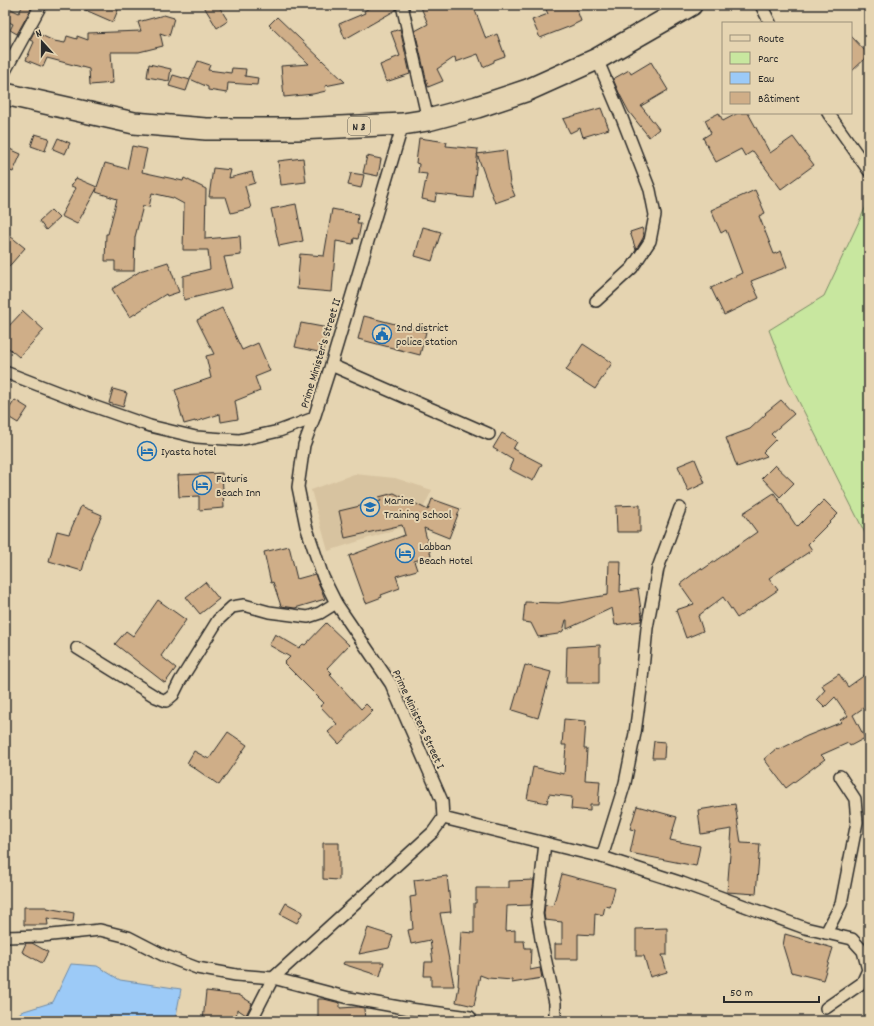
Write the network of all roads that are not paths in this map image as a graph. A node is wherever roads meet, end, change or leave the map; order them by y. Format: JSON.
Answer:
{"nodes":[{"id":1,"x":41,"y":5,"type":"edge"},
{"id":2,"x":402,"y":5,"type":"edge"},
{"id":3,"x":761,"y":5,"type":"edge"},
{"id":4,"x":682,"y":7,"type":"edge"},
{"id":5,"x":770,"y":22,"type":"edge"},
{"id":6,"x":596,"y":59,"type":"junction"},
{"id":7,"x":5,"y":72,"type":"edge"},
{"id":8,"x":5,"y":94,"type":"edge"},
{"id":9,"x":829,"y":114,"type":"edge"},
{"id":10,"x":428,"y":120,"type":"junction"},
{"id":11,"x":403,"y":124,"type":"junction"},
{"id":12,"x":869,"y":171,"type":"edge"},
{"id":13,"x":596,"y":301,"type":"dead end"},
{"id":14,"x":331,"y":365,"type":"junction"},
{"id":15,"x":5,"y":372,"type":"edge"},
{"id":16,"x":314,"y":418,"type":"junction"},
{"id":17,"x":489,"y":434,"type":"dead end"},
{"id":18,"x":680,"y":508,"type":"dead end"},
{"id":19,"x":336,"y":603,"type":"junction"},
{"id":20,"x":77,"y":648,"type":"dead end"},
{"id":21,"x":840,"y":776,"type":"dead end"},
{"id":22,"x":443,"y":818,"type":"junction"},
{"id":23,"x":545,"y":843,"type":"junction"},
{"id":24,"x":602,"y":857,"type":"junction"},
{"id":25,"x":826,"y":933,"type":"junction"},
{"id":26,"x":5,"y":937,"type":"edge"},
{"id":27,"x":273,"y":978,"type":"junction"},
{"id":28,"x":826,"y":1008,"type":"dead end"},
{"id":29,"x":470,"y":1017,"type":"dead end"},
{"id":30,"x":251,"y":1021,"type":"edge"},
{"id":31,"x":555,"y":1021,"type":"edge"}],
"edges":[{"from":1,"to":7,"type":"street"},
{"from":2,"to":10,"type":"street"},
{"from":3,"to":5,"type":"street"},
{"from":4,"to":6,"type":"highway","number":"N 3"},
{"from":6,"to":10,"type":"highway","number":"N 3"},
{"from":6,"to":13,"type":"street"},
{"from":8,"to":11,"type":"highway","number":"N 3"},
{"from":9,"to":12,"type":"street"},
{"from":10,"to":11,"type":"highway","number":"N 3"},
{"from":11,"to":14,"type":"street","name":"Prime Minister's Street II"},
{"from":14,"to":16,"type":"street","name":"Prime Minister's Street II"},
{"from":14,"to":17,"type":"street"},
{"from":15,"to":16,"type":"street","name":"Prime Minister's Street II"},
{"from":16,"to":19,"type":"street","name":"Prime Ministers Street I"},
{"from":18,"to":24,"type":"street"},
{"from":19,"to":20,"type":"street"},
{"from":19,"to":22,"type":"street","name":"Prime Ministers Street I"},
{"from":21,"to":25,"type":"street"},
{"from":22,"to":23,"type":"street"},
{"from":22,"to":27,"type":"street"},
{"from":23,"to":24,"type":"street"},
{"from":23,"to":31,"type":"street"},
{"from":24,"to":25,"type":"street"},
{"from":25,"to":28,"type":"street"},
{"from":26,"to":27,"type":"street"},
{"from":27,"to":29,"type":"street"},
{"from":27,"to":30,"type":"street"}]}
